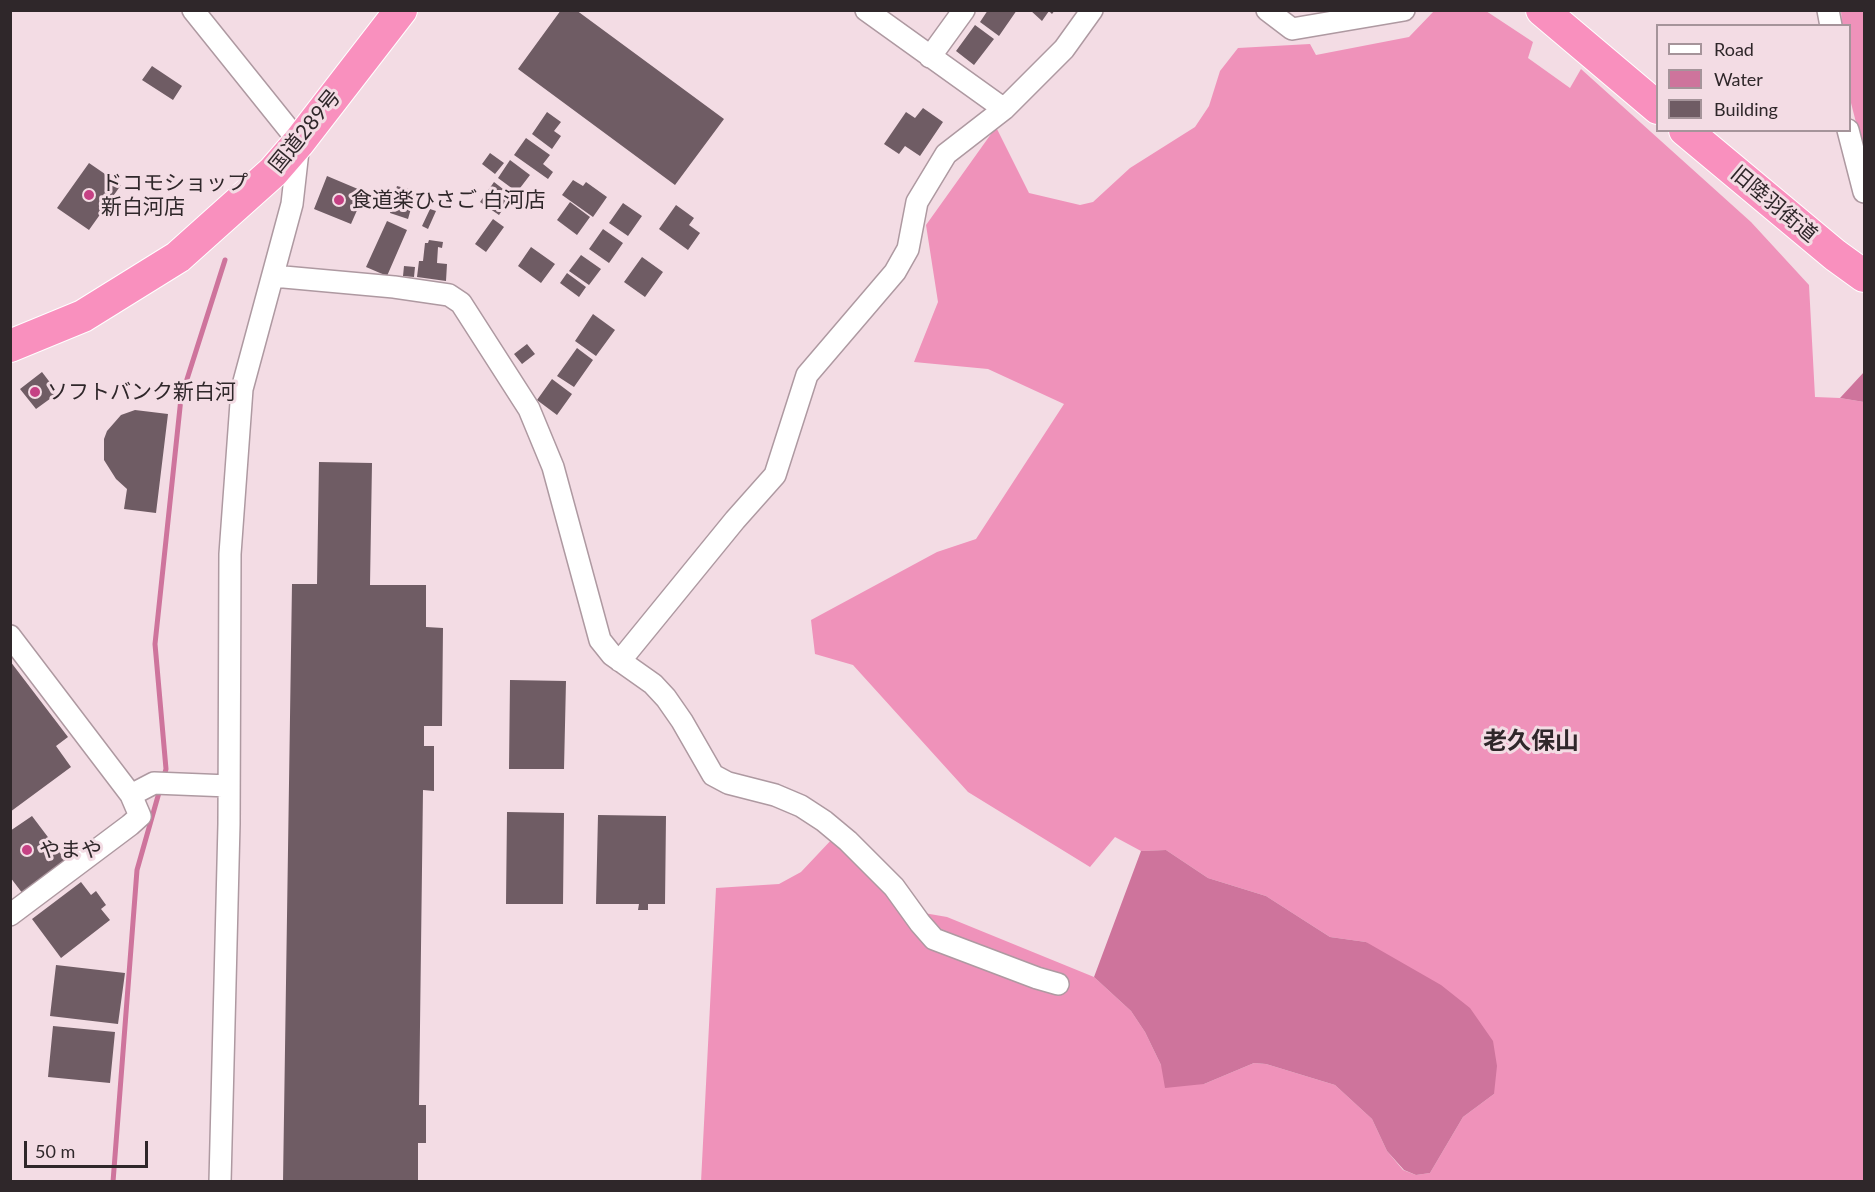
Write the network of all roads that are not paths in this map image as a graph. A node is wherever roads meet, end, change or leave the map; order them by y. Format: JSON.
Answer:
{"nodes":[{"id":1,"x":193,"y":10,"type":"edge"},
{"id":2,"x":401,"y":10,"type":"edge"},
{"id":3,"x":866,"y":10,"type":"edge"},
{"id":4,"x":964,"y":10,"type":"edge"},
{"id":5,"x":1092,"y":10,"type":"edge"},
{"id":6,"x":1267,"y":10,"type":"edge"},
{"id":7,"x":1404,"y":10,"type":"edge"},
{"id":8,"x":1542,"y":10,"type":"edge"},
{"id":9,"x":930,"y":57,"type":"junction"},
{"id":10,"x":1656,"y":106,"type":"edge"},
{"id":11,"x":1005,"y":109,"type":"junction"},
{"id":12,"x":1687,"y":132,"type":"edge"},
{"id":13,"x":1849,"y":132,"type":"edge"},
{"id":14,"x":299,"y":142,"type":"junction"},
{"id":15,"x":1864,"y":192,"type":"edge"},
{"id":16,"x":273,"y":276,"type":"junction"},
{"id":17,"x":1864,"y":276,"type":"edge"},
{"id":18,"x":10,"y":346,"type":"edge"},
{"id":19,"x":10,"y":636,"type":"edge"},
{"id":20,"x":620,"y":661,"type":"junction"},
{"id":21,"x":229,"y":786,"type":"junction"},
{"id":22,"x":131,"y":795,"type":"junction"},
{"id":23,"x":10,"y":915,"type":"edge"},
{"id":24,"x":1058,"y":984,"type":"dead end"},
{"id":25,"x":220,"y":1182,"type":"edge"}],
"edges":[{"from":1,"to":14,"type":"street"},
{"from":2,"to":14,"type":"highway","name":"国道289号"},
{"from":3,"to":9,"type":"street"},
{"from":4,"to":9,"type":"street"},
{"from":5,"to":11,"type":"street"},
{"from":6,"to":7,"type":"street"},
{"from":8,"to":10,"type":"highway"},
{"from":9,"to":11,"type":"street"},
{"from":11,"to":20,"type":"street"},
{"from":12,"to":17,"type":"highway","name":"旧陸羽街道"},
{"from":13,"to":15,"type":"street"},
{"from":14,"to":16,"type":"street"},
{"from":14,"to":18,"type":"highway","name":"国道289号"},
{"from":16,"to":20,"type":"street"},
{"from":16,"to":21,"type":"street"},
{"from":19,"to":22,"type":"street"},
{"from":20,"to":24,"type":"street"},
{"from":21,"to":22,"type":"street"},
{"from":21,"to":25,"type":"street"},
{"from":22,"to":23,"type":"street"}]}
